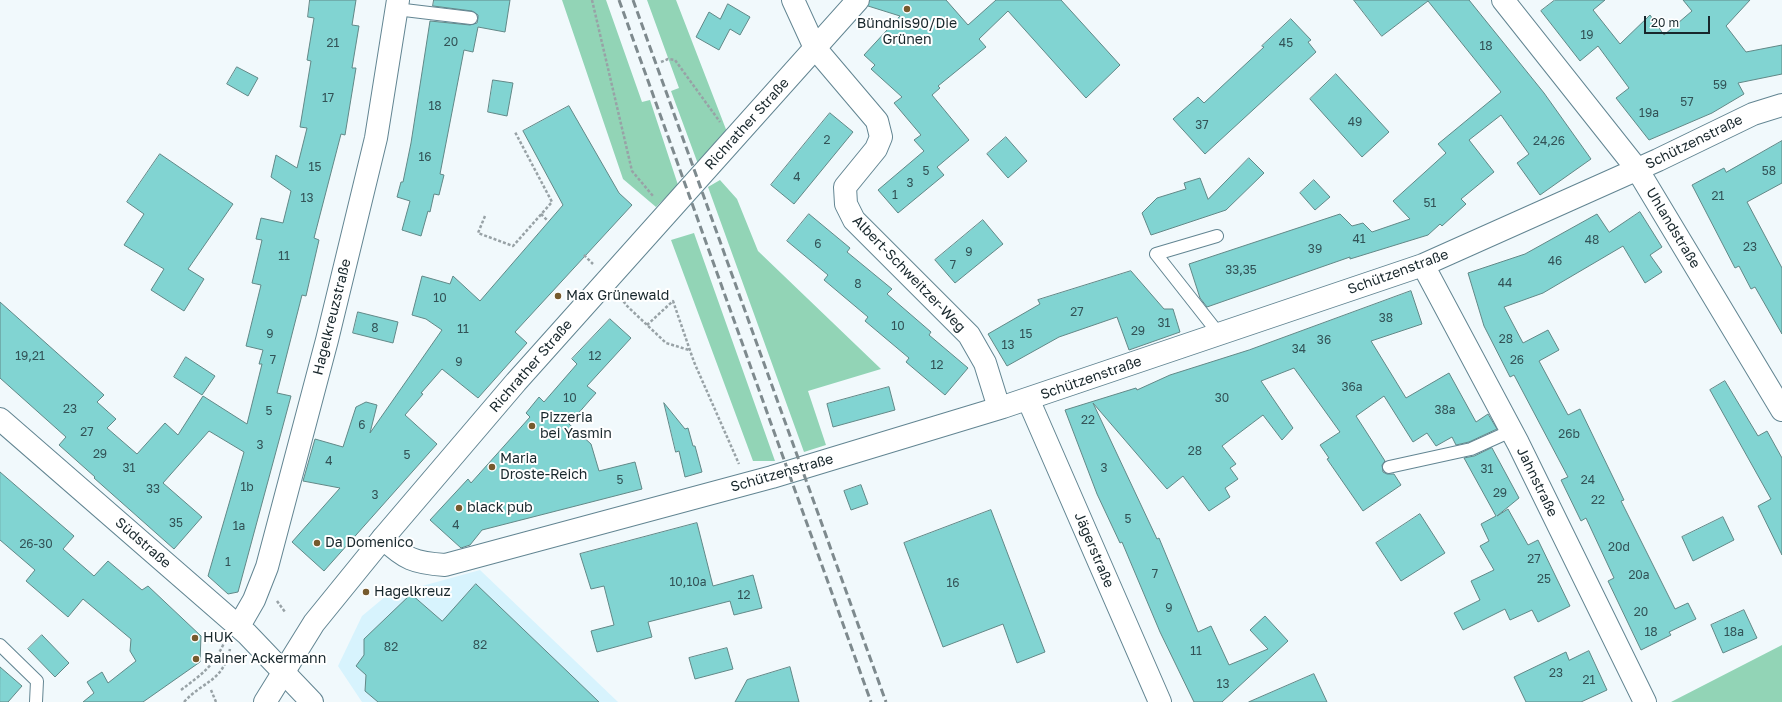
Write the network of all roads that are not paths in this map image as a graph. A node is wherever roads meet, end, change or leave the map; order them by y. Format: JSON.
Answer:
{"nodes":[{"id":1,"x":793,"y":0,"type":"edge"},
{"id":2,"x":858,"y":0,"type":"edge"},
{"id":3,"x":1503,"y":0,"type":"edge"},
{"id":4,"x":397,"y":5,"type":"edge"},
{"id":5,"x":471,"y":18,"type":"dead end"},
{"id":6,"x":814,"y":48,"type":"junction"},
{"id":7,"x":1782,"y":105,"type":"edge"},
{"id":8,"x":1637,"y":169,"type":"junction"},
{"id":9,"x":1217,"y":236,"type":"dead end"},
{"id":10,"x":1423,"y":265,"type":"junction"},
{"id":11,"x":1219,"y":334,"type":"junction"},
{"id":12,"x":1028,"y":399,"type":"junction"},
{"id":13,"x":999,"y":408,"type":"junction"},
{"id":14,"x":1782,"y":410,"type":"edge"},
{"id":15,"x":0,"y":419,"type":"edge"},
{"id":16,"x":1511,"y":432,"type":"junction"},
{"id":17,"x":1390,"y":467,"type":"dead end"},
{"id":18,"x":383,"y":538,"type":"junction"},
{"id":19,"x":232,"y":632,"type":"junction"},
{"id":20,"x":0,"y":645,"type":"edge"},
{"id":21,"x":283,"y":672,"type":"junction"},
{"id":22,"x":36,"y":702,"type":"edge"},
{"id":23,"x":265,"y":702,"type":"edge"},
{"id":24,"x":312,"y":702,"type":"edge"},
{"id":25,"x":1160,"y":702,"type":"edge"},
{"id":26,"x":1645,"y":702,"type":"edge"}],
"edges":[{"from":1,"to":6,"type":"street","name":"Albert-Schweitzer-Weg"},
{"from":2,"to":6,"type":"street","name":"Richrather Straße"},
{"from":3,"to":8,"type":"street","name":"Uhlandstraße"},
{"from":4,"to":5,"type":"lane"},
{"from":4,"to":19,"type":"street","name":"Hagelkreuzstraße"},
{"from":6,"to":13,"type":"street","name":"Albert-Schweitzer-Weg"},
{"from":6,"to":18,"type":"street","name":"Richrather Straße"},
{"from":7,"to":8,"type":"street","name":"Schützenstraße"},
{"from":8,"to":10,"type":"street","name":"Schützenstraße"},
{"from":8,"to":14,"type":"street","name":"Uhlandstraße"},
{"from":9,"to":11,"type":"lane"},
{"from":10,"to":11,"type":"street","name":"Schützenstraße"},
{"from":10,"to":16,"type":"street","name":"Jahnstraße"},
{"from":11,"to":12,"type":"street","name":"Schützenstraße"},
{"from":12,"to":13,"type":"street","name":"Schützenstraße"},
{"from":12,"to":25,"type":"street","name":"Jägerstraße"},
{"from":13,"to":18,"type":"street","name":"Schützenstraße"},
{"from":15,"to":19,"type":"street","name":"Südstraße"},
{"from":16,"to":17,"type":"lane"},
{"from":16,"to":26,"type":"street","name":"Jahnstraße"},
{"from":18,"to":21,"type":"street","name":"Richrather Straße"},
{"from":19,"to":21,"type":"street","name":"Südstraße"},
{"from":20,"to":22,"type":"lane"},
{"from":21,"to":23,"type":"street","name":"Richrather Straße"},
{"from":21,"to":24,"type":"street","name":"Südstraße"}]}
